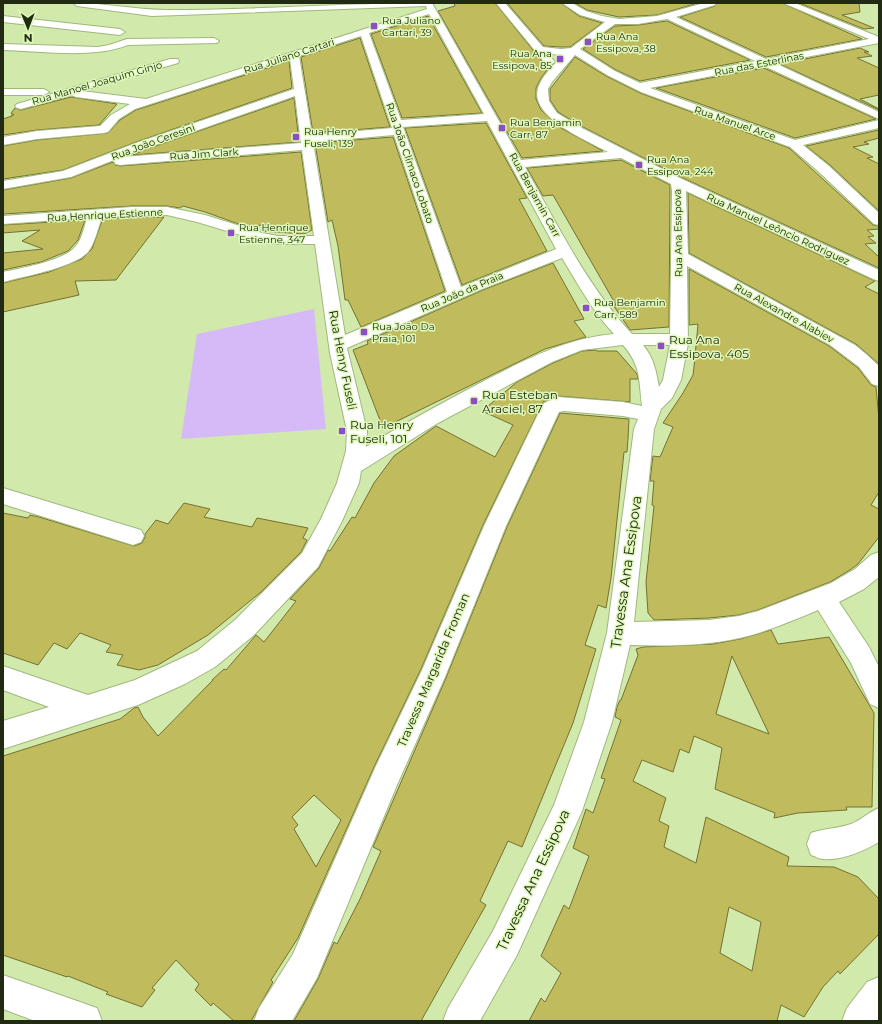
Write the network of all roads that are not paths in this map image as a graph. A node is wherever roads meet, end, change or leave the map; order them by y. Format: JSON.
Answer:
{"nodes":[{"id":1,"x":77,"y":3,"type":"edge"},
{"id":2,"x":500,"y":3,"type":"edge"},
{"id":3,"x":566,"y":3,"type":"edge"},
{"id":4,"x":588,"y":3,"type":"edge"},
{"id":5,"x":710,"y":3,"type":"edge"},
{"id":6,"x":787,"y":3,"type":"edge"},
{"id":7,"x":429,"y":6,"type":"edge"},
{"id":8,"x":654,"y":8,"type":"dead end"},
{"id":9,"x":584,"y":14,"type":"junction"},
{"id":10,"x":594,"y":18,"type":"junction"},
{"id":11,"x":666,"y":18,"type":"junction"},
{"id":12,"x":3,"y":19,"type":"edge"},
{"id":13,"x":613,"y":21,"type":"junction"},
{"id":14,"x":120,"y":32,"type":"dead end"},
{"id":15,"x":364,"y":32,"type":"junction"},
{"id":16,"x":596,"y":32,"type":"junction"},
{"id":17,"x":879,"y":40,"type":"edge"},
{"id":18,"x":214,"y":41,"type":"dead end"},
{"id":19,"x":3,"y":47,"type":"edge"},
{"id":20,"x":541,"y":50,"type":"junction"},
{"id":21,"x":574,"y":50,"type":"junction"},
{"id":22,"x":294,"y":54,"type":"junction"},
{"id":23,"x":174,"y":61,"type":"dead end"},
{"id":24,"x":765,"y":62,"type":"junction"},
{"id":25,"x":556,"y":69,"type":"junction"},
{"id":26,"x":639,"y":87,"type":"junction"},
{"id":27,"x":300,"y":90,"type":"junction"},
{"id":28,"x":3,"y":92,"type":"edge"},
{"id":29,"x":64,"y":93,"type":"junction"},
{"id":30,"x":147,"y":102,"type":"junction"},
{"id":31,"x":20,"y":106,"type":"dead end"},
{"id":32,"x":492,"y":116,"type":"junction"},
{"id":33,"x":879,"y":116,"type":"edge"},
{"id":34,"x":879,"y":124,"type":"edge"},
{"id":35,"x":398,"y":128,"type":"junction"},
{"id":36,"x":3,"y":141,"type":"edge"},
{"id":37,"x":308,"y":143,"type":"junction"},
{"id":38,"x":794,"y":144,"type":"junction"},
{"id":39,"x":622,"y":154,"type":"junction"},
{"id":40,"x":99,"y":162,"type":"junction"},
{"id":41,"x":518,"y":164,"type":"junction"},
{"id":42,"x":677,"y":182,"type":"junction"},
{"id":43,"x":3,"y":185,"type":"edge"},
{"id":44,"x":96,"y":214,"type":"junction"},
{"id":45,"x":3,"y":220,"type":"edge"},
{"id":46,"x":879,"y":221,"type":"edge"},
{"id":47,"x":322,"y":240,"type":"junction"},
{"id":48,"x":565,"y":251,"type":"junction"},
{"id":49,"x":680,"y":256,"type":"junction"},
{"id":50,"x":879,"y":276,"type":"edge"},
{"id":51,"x":3,"y":277,"type":"edge"},
{"id":52,"x":456,"y":295,"type":"junction"},
{"id":53,"x":628,"y":339,"type":"junction"},
{"id":54,"x":679,"y":340,"type":"junction"},
{"id":55,"x":338,"y":345,"type":"junction"},
{"id":56,"x":879,"y":380,"type":"edge"},
{"id":57,"x":651,"y":410,"type":"junction"},
{"id":58,"x":352,"y":466,"type":"junction"},
{"id":59,"x":3,"y":496,"type":"edge"},
{"id":60,"x":133,"y":536,"type":"dead end"},
{"id":61,"x":879,"y":562,"type":"edge"},
{"id":62,"x":823,"y":598,"type":"junction"},
{"id":63,"x":620,"y":633,"type":"junction"},
{"id":64,"x":3,"y":678,"type":"edge"},
{"id":65,"x":879,"y":695,"type":"edge"},
{"id":66,"x":88,"y":708,"type":"junction"},
{"id":67,"x":3,"y":735,"type":"edge"},
{"id":68,"x":879,"y":823,"type":"edge"},
{"id":69,"x":822,"y":844,"type":"dead end"},
{"id":70,"x":3,"y":992,"type":"edge"},
{"id":71,"x":879,"y":994,"type":"edge"},
{"id":72,"x":84,"y":1021,"type":"edge"},
{"id":73,"x":272,"y":1021,"type":"edge"},
{"id":74,"x":461,"y":1021,"type":"edge"},
{"id":75,"x":860,"y":1021,"type":"edge"}],
"edges":[{"from":1,"to":7,"type":"street"},
{"from":2,"to":20,"type":"street"},
{"from":3,"to":9,"type":"street"},
{"from":4,"to":9,"type":"street"},
{"from":5,"to":11,"type":"street"},
{"from":6,"to":17,"type":"street"},
{"from":7,"to":15,"type":"street","name":"Rua Juliano Cartari"},
{"from":7,"to":32,"type":"street","name":"Rua Benjamin Carr"},
{"from":8,"to":11,"type":"street"},
{"from":9,"to":10,"type":"street"},
{"from":10,"to":13,"type":"street"},
{"from":10,"to":16,"type":"street"},
{"from":11,"to":13,"type":"street"},
{"from":11,"to":24,"type":"street"},
{"from":12,"to":14,"type":"street"},
{"from":13,"to":16,"type":"street","name":"Rua Ana Essipova"},
{"from":15,"to":22,"type":"street","name":"Rua Juliano Cartari"},
{"from":15,"to":35,"type":"street","name":"Rua João Clímaco Lobato"},
{"from":16,"to":21,"type":"street","name":"Rua Ana Essipova"},
{"from":17,"to":24,"type":"street","name":"Rua das Esterlinas"},
{"from":18,"to":19,"type":"street"},
{"from":20,"to":21,"type":"street"},
{"from":20,"to":25,"type":"street"},
{"from":21,"to":25,"type":"street","name":"Rua Ana Essipova"},
{"from":21,"to":26,"type":"street","name":"Rua Manuel Arce"},
{"from":22,"to":27,"type":"street","name":"Rua Henry Fuseli"},
{"from":22,"to":30,"type":"street","name":"Rua Juliano Cartari"},
{"from":23,"to":29,"type":"street","name":"Rua Manoel Joaquim Ginjo"},
{"from":24,"to":26,"type":"street","name":"Rua das Esterlinas"},
{"from":24,"to":33,"type":"street"},
{"from":25,"to":39,"type":"street","name":"Rua Ana Essipova"},
{"from":26,"to":38,"type":"street","name":"Rua Manuel Arce"},
{"from":27,"to":37,"type":"street","name":"Rua Henry Fuseli"},
{"from":27,"to":40,"type":"street","name":"Rua João Ceresini"},
{"from":28,"to":29,"type":"street","name":"Rua Juliano Cartari"},
{"from":29,"to":30,"type":"street","name":"Rua Juliano Cartari"},
{"from":29,"to":31,"type":"street","name":"Rua Manoel Joaquim Ginjo"},
{"from":30,"to":36,"type":"street","name":"Rua Juliano Cartari"},
{"from":32,"to":35,"type":"street","name":"Rua Jim Clark"},
{"from":32,"to":41,"type":"street","name":"Rua Benjamin Carr"},
{"from":34,"to":38,"type":"street"},
{"from":35,"to":37,"type":"street","name":"Rua Jim Clark"},
{"from":35,"to":52,"type":"street","name":"Rua João Clímaco Lobato"},
{"from":37,"to":40,"type":"street","name":"Rua Jim Clark"},
{"from":37,"to":47,"type":"street","name":"Rua Henry Fuseli"},
{"from":38,"to":46,"type":"street","name":"Rua Manuel Arce"},
{"from":39,"to":41,"type":"street"},
{"from":39,"to":42,"type":"street","name":"Rua Ana Essipova"},
{"from":40,"to":43,"type":"street","name":"Rua João Ceresini"},
{"from":41,"to":48,"type":"street","name":"Rua Benjamin Carr"},
{"from":42,"to":49,"type":"street","name":"Rua Ana Essipova"},
{"from":42,"to":50,"type":"street","name":"Rua Manuel Leôncio Rodriguez"},
{"from":44,"to":45,"type":"street","name":"Rua Henrique Estienne"},
{"from":44,"to":47,"type":"street","name":"Rua Henrique Estienne"},
{"from":44,"to":51,"type":"street"},
{"from":47,"to":55,"type":"street","name":"Rua Henry Fuseli"},
{"from":48,"to":52,"type":"street","name":"Rua João da Praia"},
{"from":48,"to":53,"type":"street","name":"Rua Benjamin Carr"},
{"from":49,"to":54,"type":"street","name":"Rua Ana Essipova"},
{"from":49,"to":56,"type":"street","name":"Rua Alexandre Alabiev"},
{"from":52,"to":55,"type":"street","name":"Rua João da Praia"},
{"from":53,"to":54,"type":"street"},
{"from":53,"to":57,"type":"street","name":"Travessa Ana Essipova"},
{"from":53,"to":58,"type":"street"},
{"from":54,"to":57,"type":"street","name":"Rua Ana Essipova"},
{"from":55,"to":58,"type":"street","name":"Rua Henry Fuseli"},
{"from":57,"to":63,"type":"street","name":"Travessa Ana Essipova"},
{"from":57,"to":73,"type":"street","name":"Travessa Margarida Froman"},
{"from":58,"to":66,"type":"street","name":"Rua Henry Fuseli"},
{"from":59,"to":60,"type":"street"},
{"from":61,"to":62,"type":"street"},
{"from":62,"to":63,"type":"street"},
{"from":62,"to":65,"type":"street"},
{"from":63,"to":74,"type":"street","name":"Travessa Ana Essipova"},
{"from":64,"to":66,"type":"street"},
{"from":66,"to":67,"type":"street","name":"Rua Henry Fuseli"},
{"from":68,"to":69,"type":"street"},
{"from":70,"to":72,"type":"street"},
{"from":71,"to":75,"type":"street"}]}
